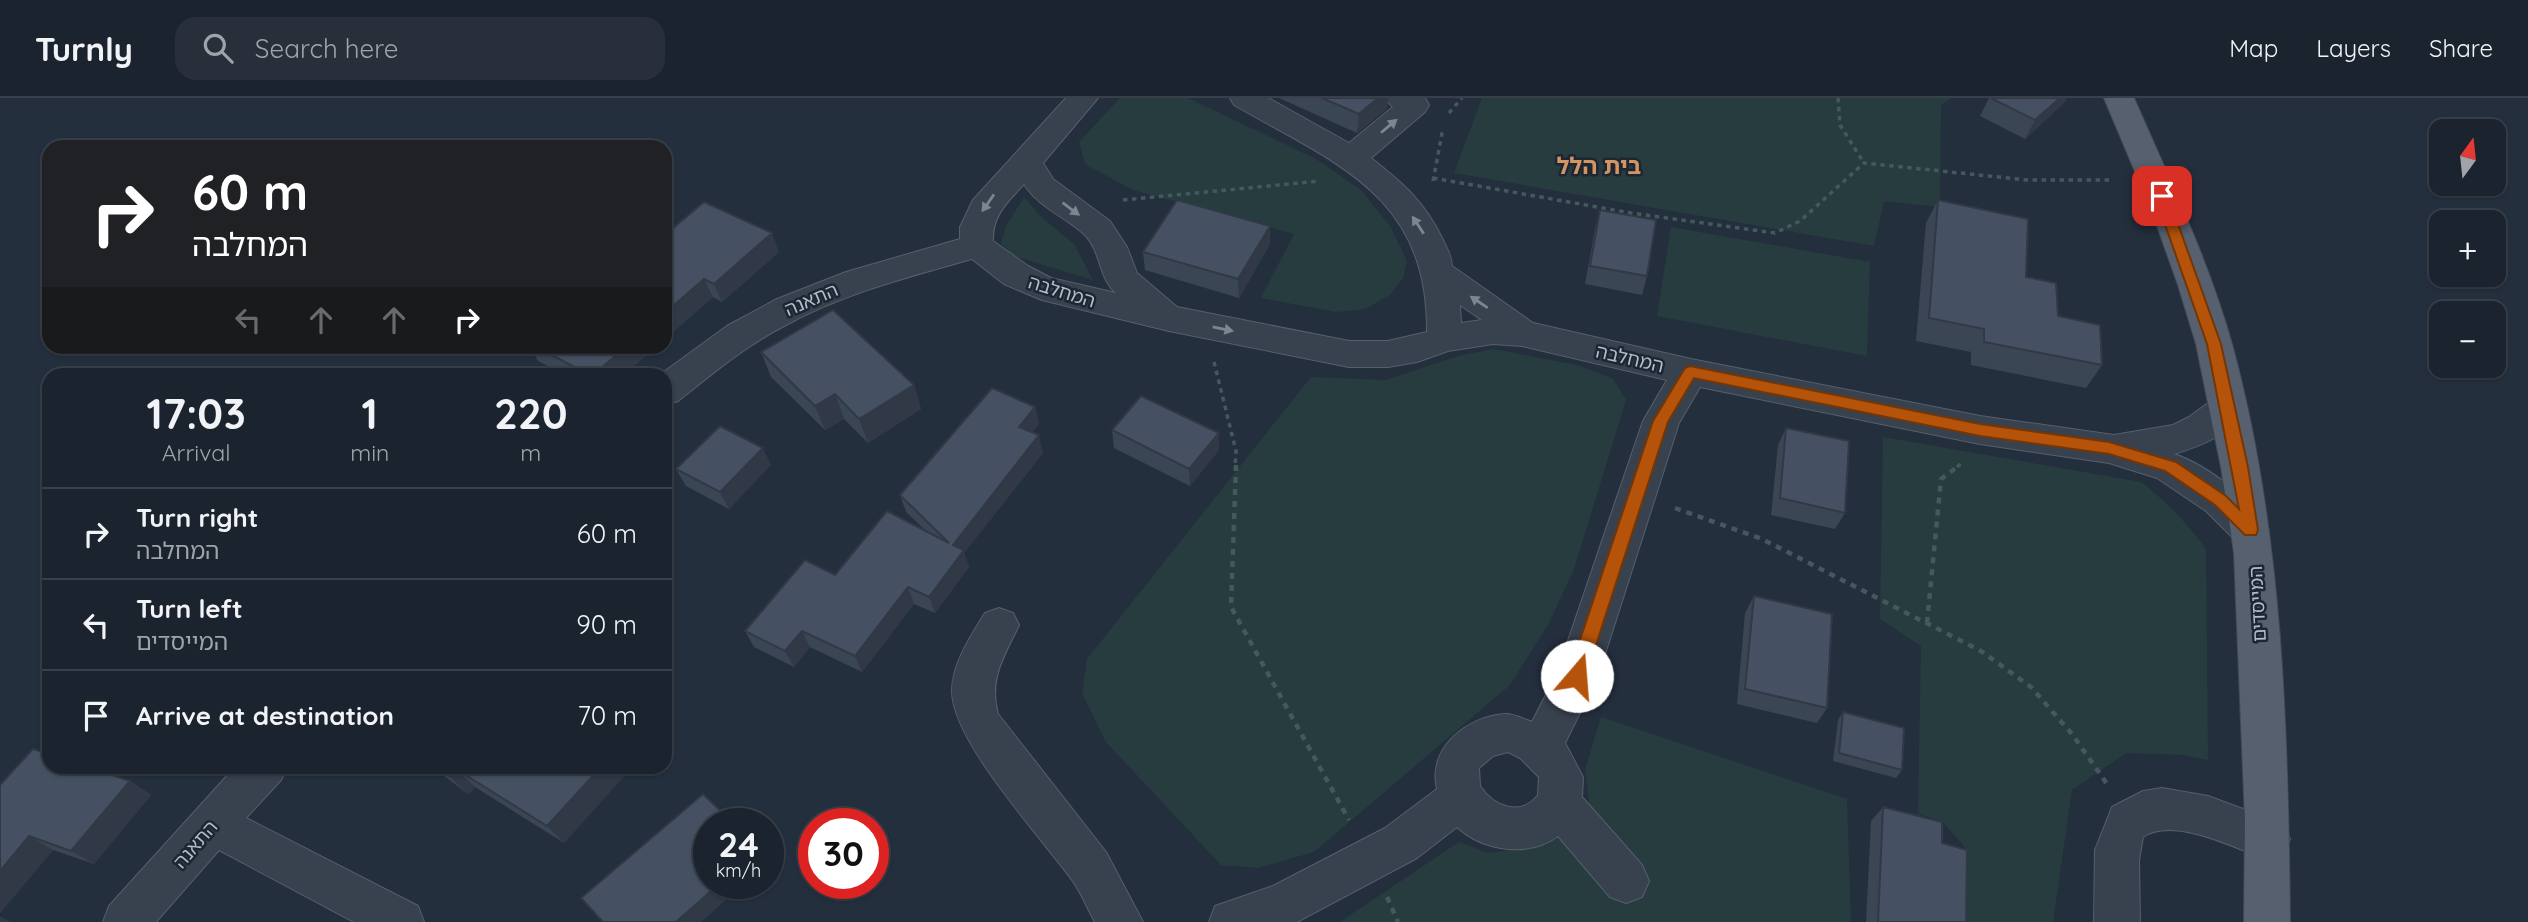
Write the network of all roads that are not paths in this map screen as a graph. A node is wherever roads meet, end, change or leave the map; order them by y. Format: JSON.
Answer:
{"nodes":[{"id":1,"x":1083,"y":98,"type":"edge"},
{"id":2,"x":1245,"y":98,"type":"edge"},
{"id":3,"x":1399,"y":98,"type":"edge"},
{"id":4,"x":2119,"y":98,"type":"edge"},
{"id":5,"x":1025,"y":160,"type":"junction"},
{"id":6,"x":1364,"y":167,"type":"junction"},
{"id":7,"x":976,"y":246,"type":"junction"},
{"id":8,"x":1435,"y":271,"type":"junction"},
{"id":9,"x":1169,"y":318,"type":"junction"},
{"id":10,"x":1444,"y":326,"type":"junction"},
{"id":11,"x":1522,"y":333,"type":"junction"},
{"id":12,"x":1690,"y":372,"type":"junction"},
{"id":13,"x":672,"y":386,"type":"edge"},
{"id":14,"x":2228,"y":408,"type":"junction"},
{"id":15,"x":2109,"y":448,"type":"junction"},
{"id":16,"x":2250,"y":530,"type":"junction"},
{"id":17,"x":999,"y":625,"type":"dead end"},
{"id":18,"x":1542,"y":746,"type":"junction"},
{"id":19,"x":259,"y":774,"type":"edge"},
{"id":20,"x":1462,"y":797,"type":"junction"},
{"id":21,"x":1559,"y":804,"type":"junction"},
{"id":22,"x":213,"y":824,"type":"junction"},
{"id":23,"x":2267,"y":839,"type":"junction"},
{"id":24,"x":1626,"y":881,"type":"dead end"},
{"id":25,"x":126,"y":922,"type":"edge"},
{"id":26,"x":401,"y":922,"type":"edge"},
{"id":27,"x":1119,"y":922,"type":"edge"},
{"id":28,"x":1231,"y":922,"type":"edge"},
{"id":29,"x":2117,"y":922,"type":"edge"},
{"id":30,"x":2267,"y":922,"type":"edge"}],
"edges":[{"from":1,"to":5,"type":"street"},
{"from":2,"to":6,"type":"street"},
{"from":6,"to":3,"type":"street","one_way":true},
{"from":4,"to":14,"type":"main road","name":"המייסדים"},
{"from":5,"to":7,"type":"street","one_way":true},
{"from":5,"to":9,"type":"street","one_way":true},
{"from":8,"to":6,"type":"street","one_way":true},
{"from":7,"to":9,"type":"street","name":"המחלבה"},
{"from":7,"to":13,"type":"street","name":"התאנה"},
{"from":8,"to":10,"type":"street"},
{"from":11,"to":8,"type":"street","name":"המחלבה","one_way":true},
{"from":9,"to":10,"type":"street","name":"המחלבה","one_way":true},
{"from":10,"to":11,"type":"street","name":"המחלבה"},
{"from":11,"to":12,"type":"street","name":"המחלבה"},
{"from":12,"to":15,"type":"street","name":"המחלבה"},
{"from":12,"to":18,"type":"street"},
{"from":14,"to":15,"type":"street","name":"המחלבה"},
{"from":14,"to":16,"type":"main road","name":"המייסדים"},
{"from":15,"to":16,"type":"street","name":"המחלבה"},
{"from":16,"to":23,"type":"main road","name":"המייסדים"},
{"from":17,"to":27,"type":"street"},
{"from":18,"to":20,"type":"street"},
{"from":18,"to":21,"type":"street"},
{"from":19,"to":22,"type":"street","name":"התאנה"},
{"from":20,"to":21,"type":"street"},
{"from":20,"to":28,"type":"street"},
{"from":21,"to":24,"type":"street"},
{"from":22,"to":25,"type":"street","name":"התאנה"},
{"from":22,"to":26,"type":"street"},
{"from":23,"to":29,"type":"street"},
{"from":23,"to":30,"type":"main road","name":"המייסדים"}]}
